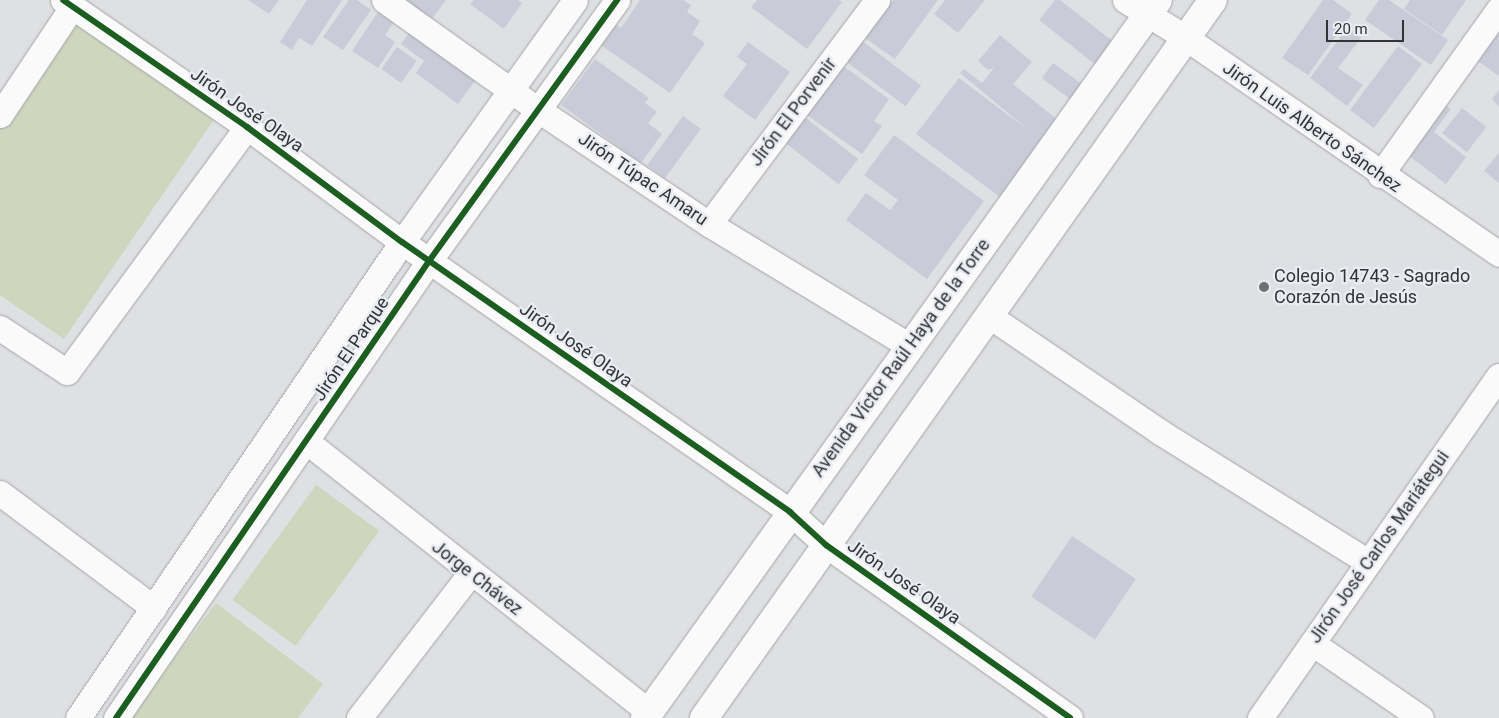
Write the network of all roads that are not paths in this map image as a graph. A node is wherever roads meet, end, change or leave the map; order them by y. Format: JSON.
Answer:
{"nodes":[{"id":1,"x":384,"y":0,"type":"edge"},
{"id":2,"x":575,"y":0,"type":"edge"},
{"id":3,"x":617,"y":0,"type":"edge"},
{"id":4,"x":877,"y":0,"type":"edge"},
{"id":5,"x":1125,"y":0,"type":"edge"},
{"id":6,"x":1213,"y":0,"type":"edge"},
{"id":7,"x":68,"y":3,"type":"edge"},
{"id":8,"x":1152,"y":8,"type":"edge"},
{"id":9,"x":1499,"y":8,"type":"edge"},
{"id":10,"x":1186,"y":38,"type":"junction"},
{"id":11,"x":510,"y":89,"type":"junction"},
{"id":12,"x":537,"y":109,"type":"junction"},
{"id":13,"x":0,"y":115,"type":"edge"},
{"id":14,"x":247,"y":127,"type":"junction"},
{"id":15,"x":1380,"y":174,"type":"junction"},
{"id":16,"x":709,"y":224,"type":"junction"},
{"id":17,"x":402,"y":242,"type":"junction"},
{"id":18,"x":1499,"y":254,"type":"edge"},
{"id":19,"x":429,"y":261,"type":"junction"},
{"id":20,"x":988,"y":315,"type":"junction"},
{"id":21,"x":0,"y":328,"type":"edge"},
{"id":22,"x":910,"y":346,"type":"junction"},
{"id":23,"x":1499,"y":376,"type":"edge"},
{"id":24,"x":306,"y":441,"type":"junction"},
{"id":25,"x":0,"y":493,"type":"edge"},
{"id":26,"x":790,"y":512,"type":"junction"},
{"id":27,"x":826,"y":545,"type":"junction"},
{"id":28,"x":1368,"y":562,"type":"junction"},
{"id":29,"x":470,"y":574,"type":"junction"},
{"id":30,"x":154,"y":608,"type":"junction"},
{"id":31,"x":1312,"y":643,"type":"junction"},
{"id":32,"x":647,"y":715,"type":"edge"},
{"id":33,"x":78,"y":718,"type":"edge"},
{"id":34,"x":116,"y":718,"type":"edge"},
{"id":35,"x":359,"y":718,"type":"edge"},
{"id":36,"x":704,"y":718,"type":"edge"},
{"id":37,"x":1070,"y":718,"type":"edge"},
{"id":38,"x":1260,"y":718,"type":"edge"},
{"id":39,"x":1421,"y":718,"type":"edge"}],
"edges":[{"from":1,"to":11,"type":"street","name":"Jirón Túpac Amaru"},
{"from":2,"to":11,"type":"street","name":"Jirón El Parque"},
{"from":3,"to":12,"type":"street","name":"Jirón El Parque"},
{"from":4,"to":16,"type":"street","name":"Jirón El Porvenir"},
{"from":5,"to":8,"type":"street","name":"Jirón Luis Alberto Sánchez"},
{"from":6,"to":10,"type":"main road"},
{"from":7,"to":13,"type":"street"},
{"from":7,"to":14,"type":"street","name":"Jirón José Olaya"},
{"from":8,"to":10,"type":"street","name":"Jirón Luis Alberto Sánchez"},
{"from":8,"to":22,"type":"main road","name":"Avenida Víctor Raúl Haya de la Torre"},
{"from":9,"to":15,"type":"street"},
{"from":10,"to":15,"type":"street","name":"Jirón Luis Alberto Sánchez"},
{"from":10,"to":20,"type":"main road"},
{"from":11,"to":12,"type":"street","name":"Jirón Túpac Amaru"},
{"from":11,"to":17,"type":"street","name":"Jirón El Parque"},
{"from":12,"to":16,"type":"street","name":"Jirón Túpac Amaru"},
{"from":12,"to":19,"type":"street","name":"Jirón El Parque"},
{"from":14,"to":17,"type":"street","name":"Jirón José Olaya"},
{"from":14,"to":21,"type":"street"},
{"from":15,"to":18,"type":"street","name":"Jirón Luis Alberto Sánchez"},
{"from":16,"to":22,"type":"street","name":"Jirón Túpac Amaru"},
{"from":17,"to":19,"type":"street","name":"Jirón José Olaya"},
{"from":17,"to":30,"type":"street","name":"Jirón El Parque"},
{"from":19,"to":24,"type":"street","name":"Jirón El Parque"},
{"from":19,"to":26,"type":"street","name":"Jirón José Olaya"},
{"from":20,"to":27,"type":"main road"},
{"from":20,"to":28,"type":"street"},
{"from":22,"to":26,"type":"main road","name":"Avenida Víctor Raúl Haya de la Torre"},
{"from":23,"to":28,"type":"street","name":"Jirón José Carlos Mariátegui"},
{"from":24,"to":29,"type":"street","name":"Jorge Chávez"},
{"from":24,"to":34,"type":"street","name":"Jirón El Parque"},
{"from":25,"to":30,"type":"street"},
{"from":26,"to":27,"type":"street","name":"Jirón José Olaya"},
{"from":26,"to":32,"type":"main road","name":"Avenida Víctor Raúl Haya de la Torre"},
{"from":27,"to":36,"type":"main road"},
{"from":27,"to":37,"type":"street","name":"Jirón José Olaya"},
{"from":28,"to":31,"type":"street","name":"Jirón José Carlos Mariátegui"},
{"from":29,"to":32,"type":"street","name":"Jorge Chávez"},
{"from":29,"to":35,"type":"street"},
{"from":30,"to":33,"type":"street","name":"Jirón El Parque"},
{"from":31,"to":38,"type":"street","name":"Jirón José Carlos Mariátegui"},
{"from":31,"to":39,"type":"street"}]}
